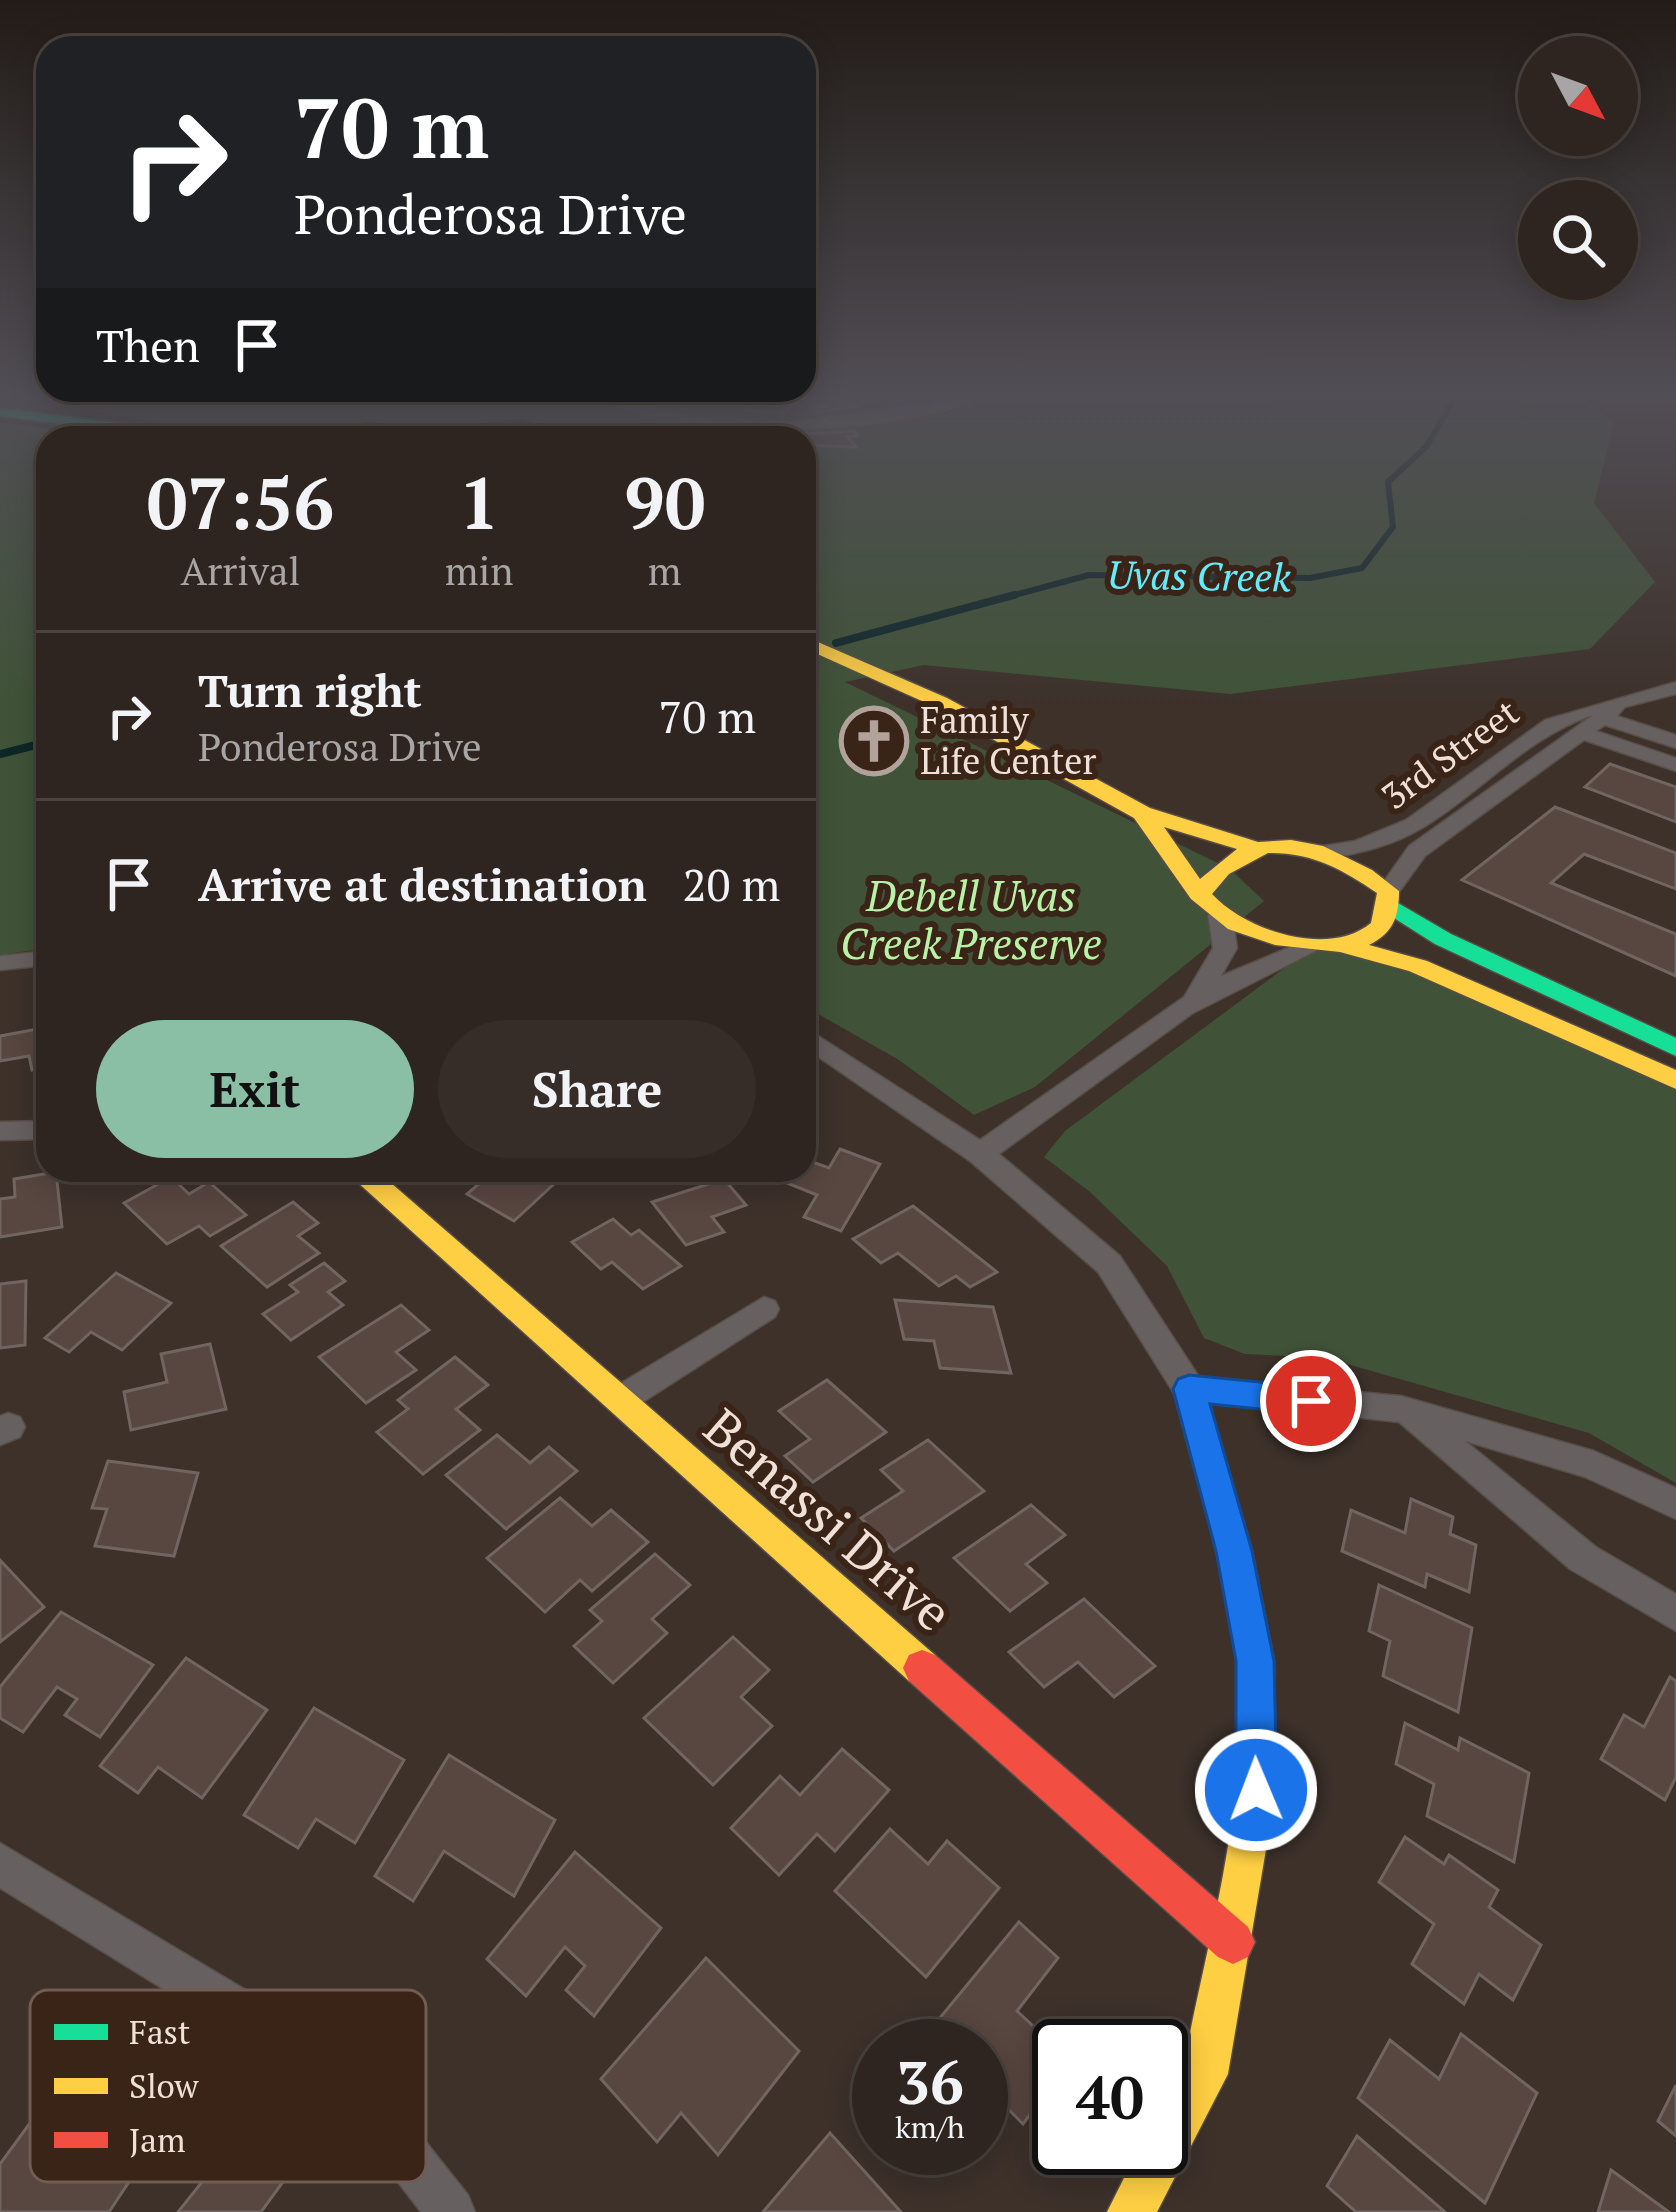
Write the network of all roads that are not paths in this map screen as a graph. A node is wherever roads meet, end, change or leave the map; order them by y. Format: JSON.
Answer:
{"nodes":[{"id":1,"x":816,"y":646,"type":"edge"},
{"id":2,"x":1676,"y":688,"type":"edge"},
{"id":3,"x":1611,"y":714,"type":"junction"},
{"id":4,"x":1585,"y":734,"type":"junction"},
{"id":5,"x":1676,"y":742,"type":"edge"},
{"id":6,"x":1676,"y":765,"type":"edge"},
{"id":7,"x":1142,"y":813,"type":"junction"},
{"id":8,"x":1250,"y":846,"type":"junction"},
{"id":9,"x":1324,"y":851,"type":"junction"},
{"id":10,"x":1201,"y":892,"type":"junction"},
{"id":11,"x":1390,"y":898,"type":"junction"},
{"id":12,"x":1220,"y":915,"type":"junction"},
{"id":13,"x":1326,"y":944,"type":"junction"},
{"id":14,"x":36,"y":959,"type":"edge"},
{"id":15,"x":0,"y":963,"type":"edge"},
{"id":16,"x":1189,"y":1007,"type":"junction"},
{"id":17,"x":816,"y":1043,"type":"edge"},
{"id":18,"x":1676,"y":1048,"type":"edge"},
{"id":19,"x":1676,"y":1080,"type":"edge"},
{"id":20,"x":36,"y":1130,"type":"edge"},
{"id":21,"x":0,"y":1131,"type":"edge"},
{"id":22,"x":980,"y":1154,"type":"junction"},
{"id":23,"x":372,"y":1182,"type":"edge"},
{"id":24,"x":764,"y":1310,"type":"dead end"},
{"id":25,"x":1189,"y":1389,"type":"junction"},
{"id":26,"x":620,"y":1400,"type":"junction"},
{"id":27,"x":1401,"y":1409,"type":"junction"},
{"id":28,"x":1676,"y":1504,"type":"edge"},
{"id":29,"x":1676,"y":1614,"type":"edge"},
{"id":30,"x":0,"y":1864,"type":"edge"},
{"id":31,"x":1233,"y":1942,"type":"junction"},
{"id":32,"x":206,"y":1990,"type":"edge"},
{"id":33,"x":426,"y":2180,"type":"edge"},
{"id":34,"x":451,"y":2212,"type":"edge"},
{"id":35,"x":1130,"y":2212,"type":"edge"}],
"edges":[{"from":1,"to":7,"type":"main road"},
{"from":2,"to":3,"type":"street","name":"3rd Street"},
{"from":3,"to":4,"type":"street","name":"3rd Street"},
{"from":3,"to":5,"type":"street"},
{"from":3,"to":9,"type":"street","name":"3rd Street"},
{"from":4,"to":6,"type":"street"},
{"from":4,"to":11,"type":"street","name":"3rd Street"},
{"from":7,"to":8,"type":"main road"},
{"from":7,"to":10,"type":"main road"},
{"from":8,"to":9,"type":"main road"},
{"from":8,"to":10,"type":"main road"},
{"from":9,"to":11,"type":"main road"},
{"from":10,"to":12,"type":"main road"},
{"from":11,"to":13,"type":"main road"},
{"from":11,"to":18,"type":"main road"},
{"from":12,"to":13,"type":"main road"},
{"from":12,"to":16,"type":"street"},
{"from":13,"to":16,"type":"street"},
{"from":13,"to":19,"type":"main road"},
{"from":14,"to":15,"type":"street"},
{"from":16,"to":22,"type":"street"},
{"from":17,"to":22,"type":"street"},
{"from":20,"to":21,"type":"street"},
{"from":22,"to":25,"type":"street"},
{"from":23,"to":26,"type":"main road","name":"Benassi Drive"},
{"from":24,"to":26,"type":"street"},
{"from":25,"to":27,"type":"street"},
{"from":25,"to":31,"type":"main road"},
{"from":26,"to":31,"type":"main road","name":"Benassi Drive"},
{"from":27,"to":28,"type":"street"},
{"from":27,"to":29,"type":"street"},
{"from":30,"to":32,"type":"street"},
{"from":31,"to":35,"type":"main road"},
{"from":33,"to":34,"type":"street"}]}
